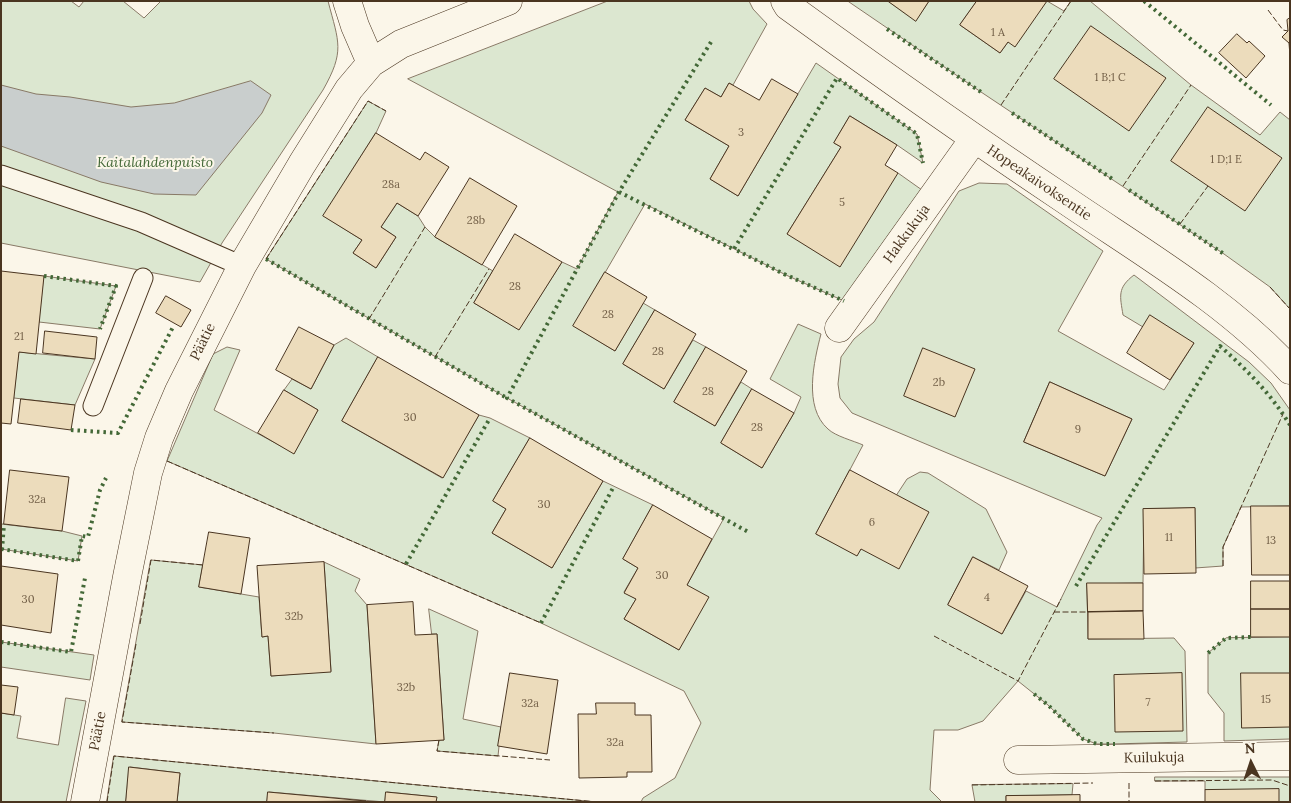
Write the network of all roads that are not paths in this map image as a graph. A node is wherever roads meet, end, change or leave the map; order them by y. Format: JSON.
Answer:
{"nodes":[{"id":1,"x":347,"y":1,"type":"edge"},
{"id":2,"x":508,"y":1,"type":"edge"},
{"id":3,"x":785,"y":1,"type":"edge"},
{"id":4,"x":372,"y":63,"type":"junction"},
{"id":5,"x":974,"y":139,"type":"junction"},
{"id":6,"x":1,"y":176,"type":"edge"},
{"id":7,"x":242,"y":266,"type":"junction"},
{"id":8,"x":143,"y":278,"type":"dead end"},
{"id":9,"x":839,"y":328,"type":"dead end"},
{"id":10,"x":1290,"y":370,"type":"edge"},
{"id":11,"x":93,"y":406,"type":"dead end"},
{"id":12,"x":1290,"y":756,"type":"edge"},
{"id":13,"x":1018,"y":760,"type":"dead end"},
{"id":14,"x":85,"y":802,"type":"edge"}],
"edges":[{"from":1,"to":4,"type":"street"},
{"from":2,"to":4,"type":"street","name":"Päätie"},
{"from":3,"to":5,"type":"street","name":"Hopeakaivoksentie"},
{"from":4,"to":7,"type":"street","name":"Päätie"},
{"from":5,"to":9,"type":"street","name":"Hakkukuja"},
{"from":5,"to":10,"type":"street","name":"Hopeakaivoksentie"},
{"from":6,"to":7,"type":"lane"},
{"from":7,"to":14,"type":"street","name":"Päätie"},
{"from":8,"to":11,"type":"lane"},
{"from":12,"to":13,"type":"street","name":"Kuilukuja"}]}
